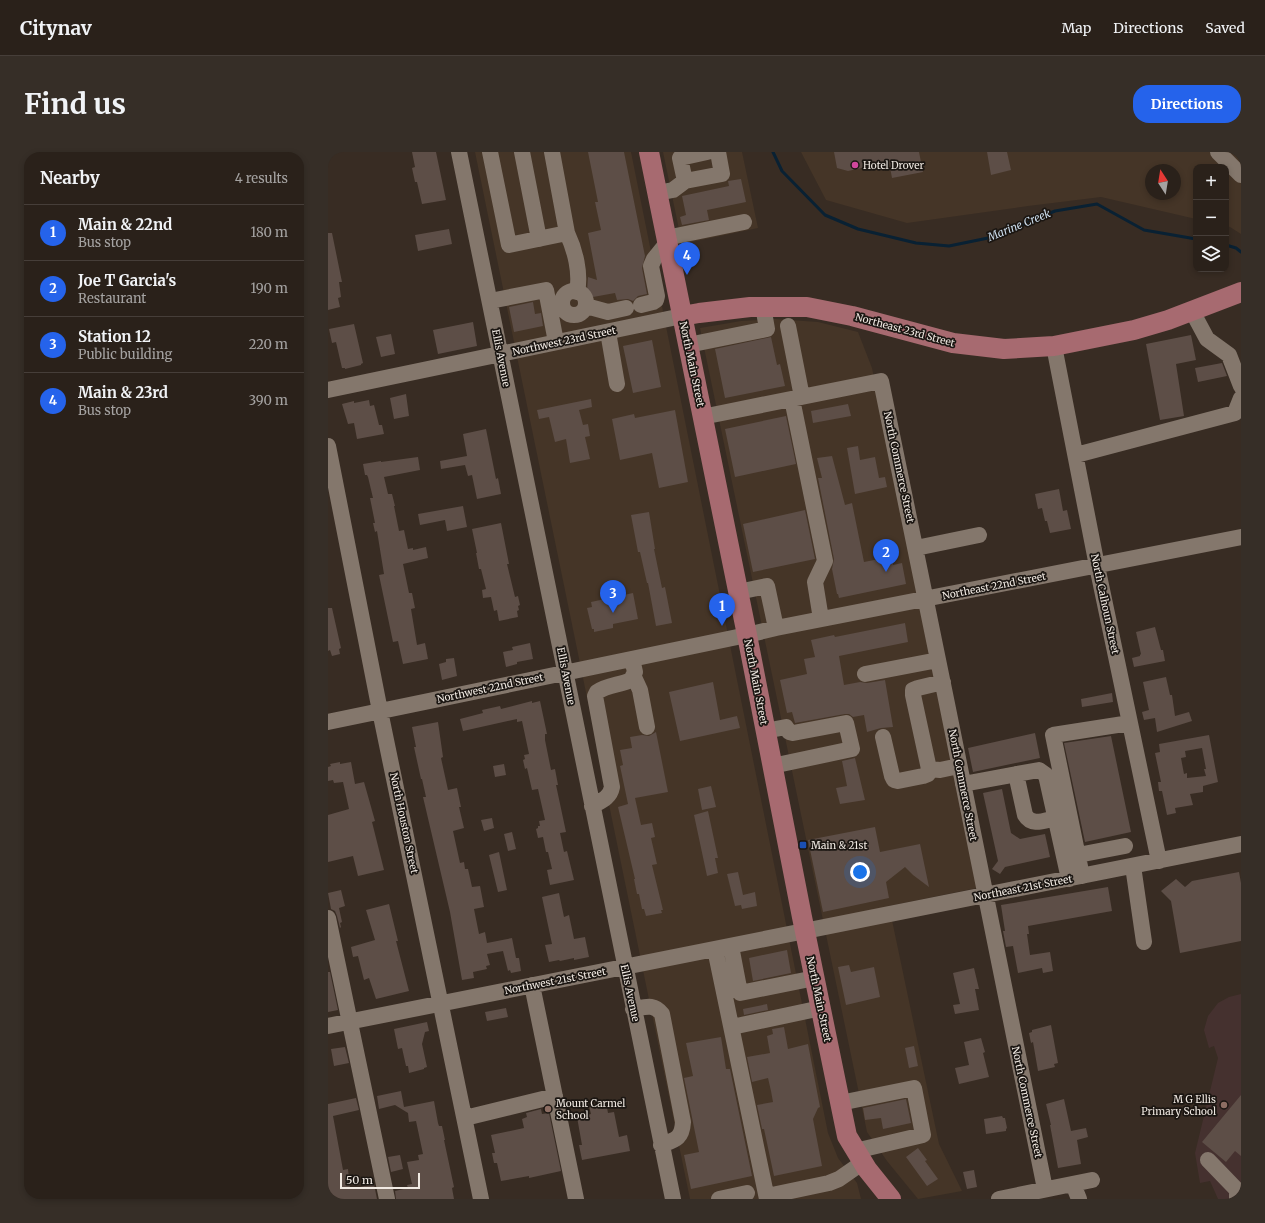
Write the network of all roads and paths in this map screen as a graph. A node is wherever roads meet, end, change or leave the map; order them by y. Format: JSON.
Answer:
{"nodes":[{"id":1,"x":459,"y":152,"type":"edge"},
{"id":2,"x":490,"y":152,"type":"edge"},
{"id":3,"x":522,"y":152,"type":"edge"},
{"id":4,"x":552,"y":152,"type":"edge"},
{"id":5,"x":649,"y":152,"type":"edge"},
{"id":6,"x":707,"y":152,"type":"edge"},
{"id":7,"x":718,"y":152,"type":"edge"},
{"id":8,"x":1218,"y":152,"type":"edge"},
{"id":9,"x":1241,"y":175,"type":"edge"},
{"id":10,"x":685,"y":181,"type":"junction"},
{"id":11,"x":657,"y":193,"type":"junction"},
{"id":12,"x":744,"y":222,"type":"dead end"},
{"id":13,"x":568,"y":233,"type":"junction"},
{"id":14,"x":539,"y":239,"type":"junction"},
{"id":15,"x":667,"y":240,"type":"junction"},
{"id":16,"x":577,"y":292,"type":"junction"},
{"id":17,"x":1241,"y":292,"type":"edge"},
{"id":18,"x":490,"y":301,"type":"junction"},
{"id":19,"x":763,"y":306,"type":"junction"},
{"id":20,"x":1197,"y":309,"type":"junction"},
{"id":21,"x":581,"y":311,"type":"junction"},
{"id":22,"x":682,"y":316,"type":"junction"},
{"id":23,"x":788,"y":326,"type":"dead end"},
{"id":24,"x":608,"y":332,"type":"junction"},
{"id":25,"x":581,"y":337,"type":"junction"},
{"id":26,"x":556,"y":342,"type":"junction"},
{"id":27,"x":688,"y":345,"type":"junction"},
{"id":28,"x":1054,"y":346,"type":"junction"},
{"id":29,"x":500,"y":354,"type":"junction"},
{"id":30,"x":617,"y":384,"type":"dead end"},
{"id":31,"x":1241,"y":386,"type":"edge"},
{"id":32,"x":328,"y":390,"type":"edge"},
{"id":33,"x":797,"y":398,"type":"junction"},
{"id":34,"x":1241,"y":398,"type":"edge"},
{"id":35,"x":702,"y":417,"type":"junction"},
{"id":36,"x":328,"y":446,"type":"edge"},
{"id":37,"x":1076,"y":455,"type":"junction"},
{"id":38,"x":979,"y":535,"type":"dead end"},
{"id":39,"x":1241,"y":537,"type":"edge"},
{"id":40,"x":916,"y":548,"type":"junction"},
{"id":41,"x":1097,"y":566,"type":"junction"},
{"id":42,"x":738,"y":592,"type":"junction"},
{"id":43,"x":926,"y":599,"type":"junction"},
{"id":44,"x":821,"y":619,"type":"junction"},
{"id":45,"x":776,"y":628,"type":"junction"},
{"id":46,"x":747,"y":635,"type":"junction"},
{"id":47,"x":632,"y":658,"type":"junction"},
{"id":48,"x":938,"y":660,"type":"junction"},
{"id":49,"x":565,"y":672,"type":"junction"},
{"id":50,"x":865,"y":674,"type":"dead end"},
{"id":51,"x":634,"y":677,"type":"junction"},
{"id":52,"x":943,"y":682,"type":"junction"},
{"id":53,"x":380,"y":711,"type":"junction"},
{"id":54,"x":328,"y":722,"type":"edge"},
{"id":55,"x":1130,"y":723,"type":"junction"},
{"id":56,"x":647,"y":727,"type":"dead end"},
{"id":57,"x":766,"y":731,"type":"junction"},
{"id":58,"x":883,"y":737,"type":"dead end"},
{"id":59,"x":603,"y":740,"type":"junction"},
{"id":60,"x":580,"y":746,"type":"junction"},
{"id":61,"x":772,"y":766,"type":"junction"},
{"id":62,"x":959,"y":766,"type":"junction"},
{"id":63,"x":929,"y":769,"type":"junction"},
{"id":64,"x":1016,"y":774,"type":"junction"},
{"id":65,"x":963,"y":784,"type":"junction"},
{"id":66,"x":592,"y":806,"type":"junction"},
{"id":67,"x":1056,"y":818,"type":"junction"},
{"id":68,"x":1241,"y":844,"type":"edge"},
{"id":69,"x":1124,"y":846,"type":"dead end"},
{"id":70,"x":1078,"y":855,"type":"junction"},
{"id":71,"x":1159,"y":861,"type":"junction"},
{"id":72,"x":1133,"y":866,"type":"junction"},
{"id":73,"x":1076,"y":877,"type":"junction"},
{"id":74,"x":985,"y":895,"type":"junction"},
{"id":75,"x":328,"y":918,"type":"edge"},
{"id":76,"x":805,"y":932,"type":"junction"},
{"id":77,"x":1144,"y":942,"type":"dead end"},
{"id":78,"x":723,"y":948,"type":"junction"},
{"id":79,"x":625,"y":967,"type":"junction"},
{"id":80,"x":815,"y":978,"type":"junction"},
{"id":81,"x":532,"y":985,"type":"junction"},
{"id":82,"x":441,"y":1003,"type":"junction"},
{"id":83,"x":821,"y":1008,"type":"junction"},
{"id":84,"x":633,"y":1009,"type":"junction"},
{"id":85,"x":349,"y":1022,"type":"junction"},
{"id":86,"x":328,"y":1026,"type":"edge"},
{"id":87,"x":732,"y":1027,"type":"junction"},
{"id":88,"x":555,"y":1096,"type":"junction"},
{"id":89,"x":840,"y":1103,"type":"junction"},
{"id":90,"x":464,"y":1118,"type":"junction"},
{"id":91,"x":661,"y":1145,"type":"junction"},
{"id":92,"x":1208,"y":1160,"type":"dead end"},
{"id":93,"x":863,"y":1163,"type":"junction"},
{"id":94,"x":1092,"y":1180,"type":"dead end"},
{"id":95,"x":1073,"y":1184,"type":"junction"},
{"id":96,"x":1045,"y":1189,"type":"junction"},
{"id":97,"x":746,"y":1193,"type":"dead end"},
{"id":98,"x":767,"y":1198,"type":"edge"},
{"id":99,"x":387,"y":1199,"type":"edge"},
{"id":100,"x":481,"y":1199,"type":"edge"},
{"id":101,"x":576,"y":1199,"type":"edge"},
{"id":102,"x":673,"y":1199,"type":"edge"},
{"id":103,"x":719,"y":1199,"type":"edge"},
{"id":104,"x":875,"y":1199,"type":"edge"},
{"id":105,"x":891,"y":1199,"type":"edge"},
{"id":106,"x":999,"y":1199,"type":"edge"},
{"id":107,"x":1079,"y":1199,"type":"edge"},
{"id":108,"x":1237,"y":1199,"type":"edge"}],
"edges":[{"from":1,"to":18,"type":"street","name":"Ellis Avenue"},
{"from":2,"to":14,"type":"street"},
{"from":3,"to":14,"type":"street"},
{"from":4,"to":13,"type":"street"},
{"from":5,"to":11,"type":"main road","name":"North Main Street"},
{"from":6,"to":10,"type":"street"},
{"from":7,"to":10,"type":"street"},
{"from":8,"to":9,"type":"street"},
{"from":10,"to":11,"type":"street"},
{"from":11,"to":15,"type":"main road","name":"North Main Street"},
{"from":12,"to":15,"type":"street"},
{"from":13,"to":14,"type":"street"},
{"from":13,"to":16,"type":"street"},
{"from":15,"to":21,"type":"street"},
{"from":15,"to":22,"type":"main road","name":"North Main Street"},
{"from":16,"to":21,"type":"street"},
{"from":16,"to":21,"type":"street"},
{"from":17,"to":20,"type":"main road","name":"Northeast 23rd Street"},
{"from":18,"to":26,"type":"street"},
{"from":18,"to":29,"type":"street","name":"Ellis Avenue"},
{"from":19,"to":22,"type":"main road","name":"Northeast 23rd Street"},
{"from":19,"to":27,"type":"street"},
{"from":19,"to":28,"type":"main road","name":"Northeast 23rd Street"},
{"from":20,"to":28,"type":"main road","name":"Northeast 23rd Street"},
{"from":20,"to":31,"type":"street"},
{"from":21,"to":25,"type":"street"},
{"from":22,"to":24,"type":"street","name":"Northwest 23rd Street"},
{"from":22,"to":27,"type":"main road","name":"North Main Street"},
{"from":23,"to":33,"type":"street"},
{"from":24,"to":25,"type":"street","name":"Northwest 23rd Street"},
{"from":24,"to":30,"type":"street"},
{"from":25,"to":26,"type":"street","name":"Northwest 23rd Street"},
{"from":26,"to":29,"type":"street","name":"Northwest 23rd Street"},
{"from":27,"to":35,"type":"main road","name":"North Main Street"},
{"from":28,"to":37,"type":"street","name":"North Calhoun Street"},
{"from":29,"to":32,"type":"street","name":"Northwest 23rd Street"},
{"from":29,"to":49,"type":"street","name":"Ellis Avenue"},
{"from":33,"to":35,"type":"street"},
{"from":33,"to":40,"type":"street","name":"North Commerce Street"},
{"from":33,"to":44,"type":"street"},
{"from":34,"to":37,"type":"street"},
{"from":35,"to":42,"type":"main road","name":"North Main Street"},
{"from":36,"to":53,"type":"street","name":"North Houston Street"},
{"from":37,"to":41,"type":"street","name":"North Calhoun Street"},
{"from":38,"to":40,"type":"street"},
{"from":39,"to":41,"type":"street","name":"Northeast 22nd Street"},
{"from":40,"to":43,"type":"street","name":"North Commerce Street"},
{"from":41,"to":43,"type":"street","name":"Northeast 22nd Street"},
{"from":41,"to":55,"type":"street","name":"North Calhoun Street"},
{"from":42,"to":45,"type":"street"},
{"from":42,"to":46,"type":"main road","name":"North Main Street"},
{"from":43,"to":44,"type":"street","name":"Northeast 22nd Street"},
{"from":43,"to":48,"type":"street","name":"North Commerce Street"},
{"from":44,"to":45,"type":"street","name":"Northeast 22nd Street"},
{"from":45,"to":46,"type":"street","name":"Northeast 22nd Street"},
{"from":46,"to":47,"type":"street","name":"Northwest 22nd Street"},
{"from":46,"to":57,"type":"main road","name":"North Main Street"},
{"from":47,"to":49,"type":"street","name":"Northwest 22nd Street"},
{"from":47,"to":51,"type":"street"},
{"from":48,"to":50,"type":"street"},
{"from":48,"to":52,"type":"street","name":"North Commerce Street"},
{"from":49,"to":53,"type":"street","name":"Northwest 22nd Street"},
{"from":49,"to":60,"type":"street","name":"Ellis Avenue"},
{"from":51,"to":56,"type":"street"},
{"from":51,"to":59,"type":"street"},
{"from":52,"to":62,"type":"street","name":"North Commerce Street"},
{"from":52,"to":63,"type":"street"},
{"from":53,"to":54,"type":"street","name":"Northwest 22nd Street"},
{"from":53,"to":82,"type":"street","name":"North Houston Street"},
{"from":55,"to":70,"type":"street"},
{"from":55,"to":71,"type":"street","name":"North Calhoun Street"},
{"from":57,"to":61,"type":"main road","name":"North Main Street"},
{"from":57,"to":61,"type":"street"},
{"from":58,"to":63,"type":"street"},
{"from":59,"to":60,"type":"street"},
{"from":59,"to":66,"type":"street"},
{"from":60,"to":66,"type":"street","name":"Ellis Avenue"},
{"from":61,"to":76,"type":"main road","name":"North Main Street"},
{"from":62,"to":63,"type":"street"},
{"from":62,"to":65,"type":"street","name":"North Commerce Street"},
{"from":64,"to":65,"type":"street"},
{"from":64,"to":67,"type":"street"},
{"from":64,"to":67,"type":"street"},
{"from":65,"to":74,"type":"street","name":"North Commerce Street"},
{"from":66,"to":79,"type":"street","name":"Ellis Avenue"},
{"from":67,"to":73,"type":"street"},
{"from":68,"to":71,"type":"street","name":"Northeast 21st Street"},
{"from":69,"to":70,"type":"street"},
{"from":70,"to":73,"type":"street"},
{"from":71,"to":72,"type":"street","name":"Northeast 21st Street"},
{"from":72,"to":73,"type":"street","name":"Northeast 21st Street"},
{"from":72,"to":77,"type":"street"},
{"from":73,"to":74,"type":"street","name":"Northeast 21st Street"},
{"from":74,"to":76,"type":"street","name":"Northeast 21st Street"},
{"from":74,"to":96,"type":"street","name":"North Commerce Street"},
{"from":75,"to":85,"type":"street"},
{"from":76,"to":78,"type":"street","name":"Northwest 21st Street"},
{"from":76,"to":80,"type":"main road","name":"North Main Street"},
{"from":78,"to":79,"type":"street","name":"Northwest 21st Street"},
{"from":78,"to":80,"type":"street"},
{"from":78,"to":87,"type":"street"},
{"from":79,"to":81,"type":"street","name":"Northwest 21st Street"},
{"from":79,"to":84,"type":"street","name":"Ellis Avenue"},
{"from":80,"to":83,"type":"main road","name":"North Main Street"},
{"from":81,"to":82,"type":"street","name":"Northwest 21st Street"},
{"from":81,"to":88,"type":"street"},
{"from":82,"to":85,"type":"street","name":"Northwest 21st Street"},
{"from":82,"to":90,"type":"street","name":"North Houston Street"},
{"from":83,"to":87,"type":"street"},
{"from":83,"to":89,"type":"main road","name":"North Main Street"},
{"from":84,"to":91,"type":"street","name":"Ellis Avenue"},
{"from":84,"to":91,"type":"street"},
{"from":85,"to":86,"type":"street","name":"Northwest 21st Street"},
{"from":85,"to":99,"type":"street"},
{"from":87,"to":98,"type":"street"},
{"from":88,"to":90,"type":"street"},
{"from":88,"to":101,"type":"street"},
{"from":89,"to":93,"type":"main road","name":"North Main Street"},
{"from":89,"to":93,"type":"street"},
{"from":90,"to":100,"type":"street","name":"North Houston Street"},
{"from":91,"to":102,"type":"street","name":"Ellis Avenue"},
{"from":92,"to":108,"type":"street"},
{"from":93,"to":98,"type":"street"},
{"from":93,"to":104,"type":"main road"},
{"from":93,"to":105,"type":"main road","name":"North Main Street"},
{"from":94,"to":95,"type":"street"},
{"from":95,"to":96,"type":"street"},
{"from":95,"to":107,"type":"street"},
{"from":96,"to":106,"type":"street"},
{"from":97,"to":103,"type":"street"}]}
